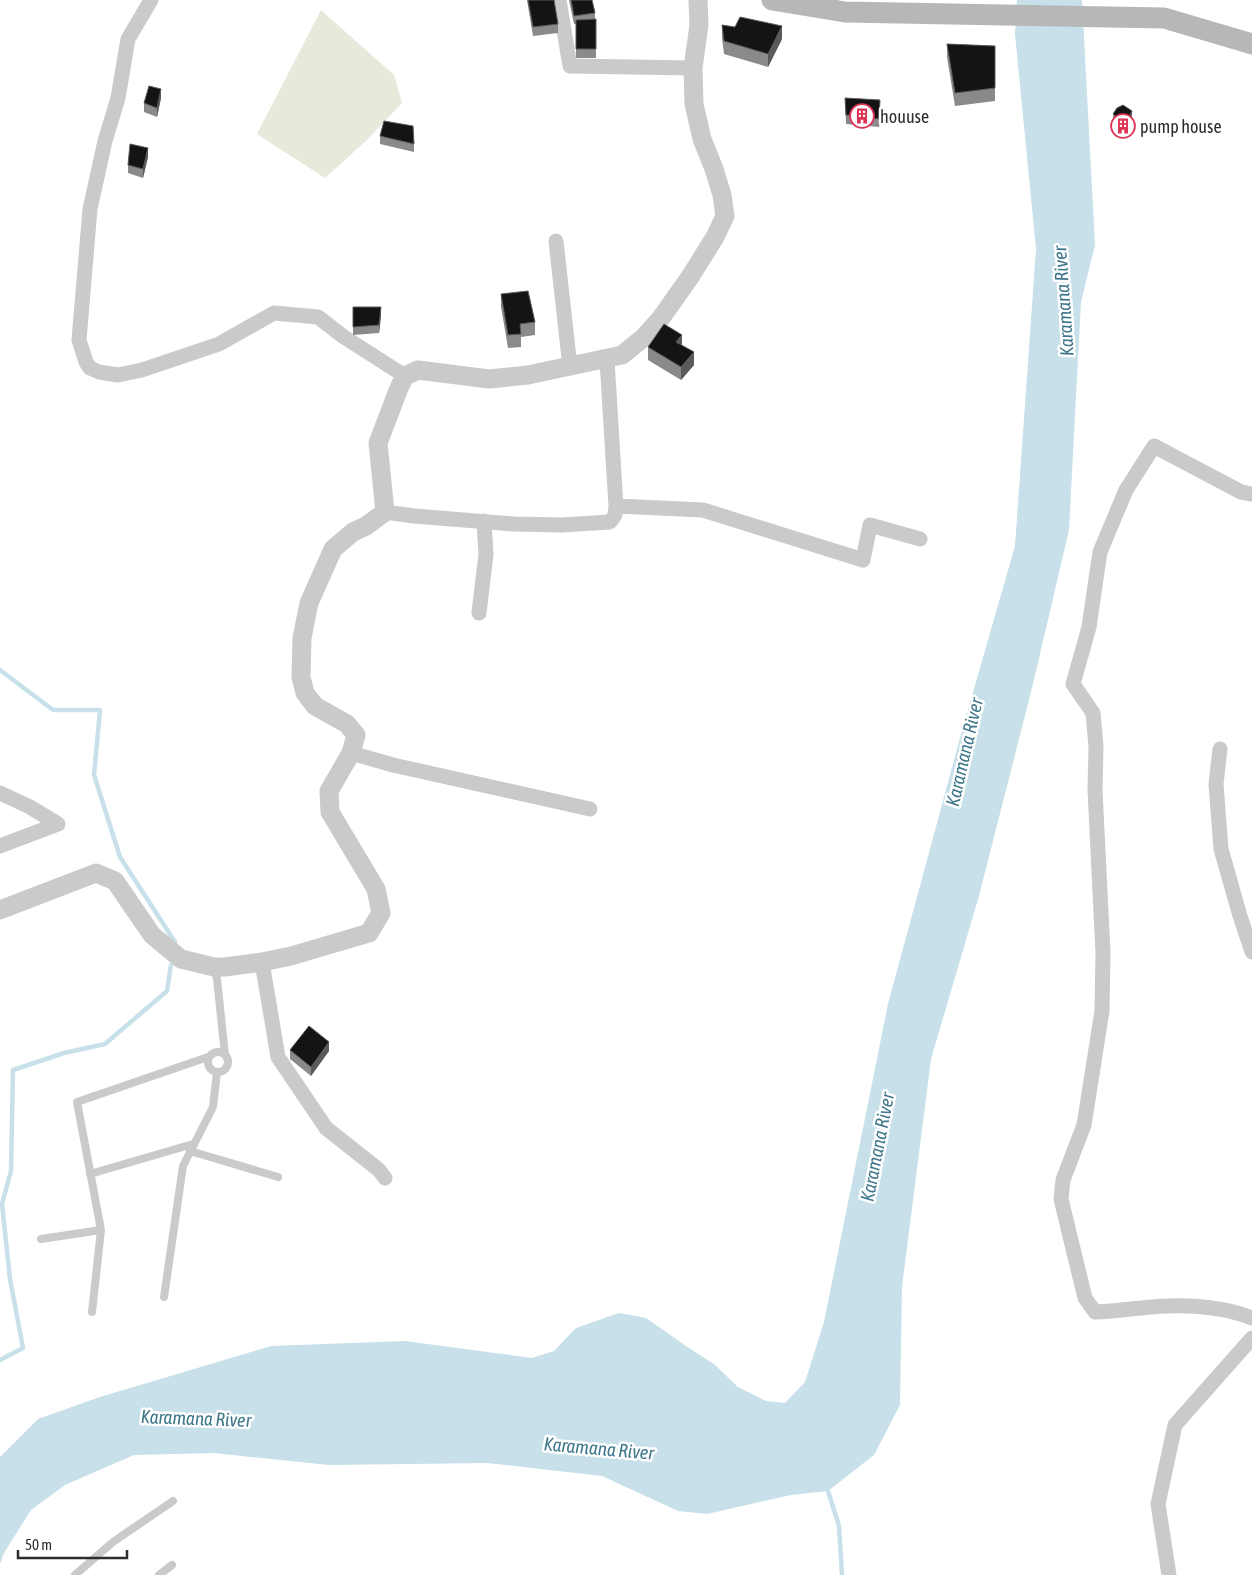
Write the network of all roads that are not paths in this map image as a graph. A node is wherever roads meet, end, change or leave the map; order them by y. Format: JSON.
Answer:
{"nodes":[{"id":1,"x":151,"y":0,"type":"edge"},
{"id":2,"x":559,"y":0,"type":"edge"},
{"id":3,"x":698,"y":0,"type":"edge"},
{"id":4,"x":772,"y":0,"type":"edge"},
{"id":5,"x":1252,"y":44,"type":"edge"},
{"id":6,"x":693,"y":68,"type":"junction"},
{"id":7,"x":556,"y":241,"type":"dead end"},
{"id":8,"x":607,"y":360,"type":"junction"},
{"id":9,"x":570,"y":367,"type":"junction"},
{"id":10,"x":405,"y":376,"type":"junction"},
{"id":11,"x":1252,"y":494,"type":"edge"},
{"id":12,"x":616,"y":506,"type":"junction"},
{"id":13,"x":385,"y":512,"type":"junction"},
{"id":14,"x":484,"y":521,"type":"junction"},
{"id":15,"x":920,"y":539,"type":"dead end"},
{"id":16,"x":479,"y":613,"type":"dead end"},
{"id":17,"x":1220,"y":749,"type":"dead end"},
{"id":18,"x":351,"y":753,"type":"junction"},
{"id":19,"x":0,"y":792,"type":"edge"},
{"id":20,"x":590,"y":808,"type":"dead end"},
{"id":21,"x":0,"y":846,"type":"edge"},
{"id":22,"x":0,"y":910,"type":"edge"},
{"id":23,"x":1252,"y":952,"type":"edge"},
{"id":24,"x":262,"y":962,"type":"junction"},
{"id":25,"x":214,"y":967,"type":"junction"},
{"id":26,"x":225,"y":1055,"type":"junction"},
{"id":27,"x":208,"y":1057,"type":"junction"},
{"id":28,"x":217,"y":1072,"type":"junction"},
{"id":29,"x":192,"y":1147,"type":"junction"},
{"id":30,"x":90,"y":1174,"type":"junction"},
{"id":31,"x":278,"y":1177,"type":"dead end"},
{"id":32,"x":386,"y":1178,"type":"dead end"},
{"id":33,"x":100,"y":1230,"type":"junction"},
{"id":34,"x":41,"y":1239,"type":"dead end"},
{"id":35,"x":164,"y":1297,"type":"dead end"},
{"id":36,"x":92,"y":1312,"type":"dead end"},
{"id":37,"x":1252,"y":1318,"type":"edge"},
{"id":38,"x":1252,"y":1338,"type":"edge"},
{"id":39,"x":173,"y":1501,"type":"dead end"},
{"id":40,"x":172,"y":1565,"type":"dead end"},
{"id":41,"x":75,"y":1575,"type":"edge"},
{"id":42,"x":159,"y":1575,"type":"edge"},
{"id":43,"x":1169,"y":1575,"type":"edge"}],
"edges":[{"from":1,"to":10,"type":"street"},
{"from":2,"to":6,"type":"street"},
{"from":3,"to":6,"type":"street"},
{"from":4,"to":5,"type":"main road"},
{"from":6,"to":8,"type":"street"},
{"from":7,"to":9,"type":"street"},
{"from":8,"to":9,"type":"street"},
{"from":8,"to":12,"type":"street"},
{"from":9,"to":10,"type":"street"},
{"from":10,"to":13,"type":"street"},
{"from":11,"to":37,"type":"street"},
{"from":12,"to":14,"type":"street"},
{"from":12,"to":15,"type":"street"},
{"from":13,"to":14,"type":"street"},
{"from":13,"to":18,"type":"street"},
{"from":14,"to":16,"type":"street"},
{"from":17,"to":23,"type":"street"},
{"from":18,"to":20,"type":"street"},
{"from":18,"to":24,"type":"street"},
{"from":19,"to":21,"type":"street"},
{"from":22,"to":25,"type":"street"},
{"from":24,"to":25,"type":"street"},
{"from":24,"to":32,"type":"street"},
{"from":25,"to":26,"type":"lane"},
{"from":26,"to":27,"type":"lane"},
{"from":26,"to":28,"type":"lane"},
{"from":27,"to":28,"type":"lane"},
{"from":27,"to":30,"type":"lane"},
{"from":28,"to":29,"type":"lane"},
{"from":29,"to":30,"type":"lane"},
{"from":29,"to":31,"type":"lane"},
{"from":29,"to":35,"type":"lane"},
{"from":30,"to":33,"type":"lane"},
{"from":33,"to":34,"type":"lane"},
{"from":33,"to":36,"type":"lane"},
{"from":38,"to":43,"type":"street"},
{"from":39,"to":41,"type":"lane"},
{"from":40,"to":42,"type":"lane"}]}
